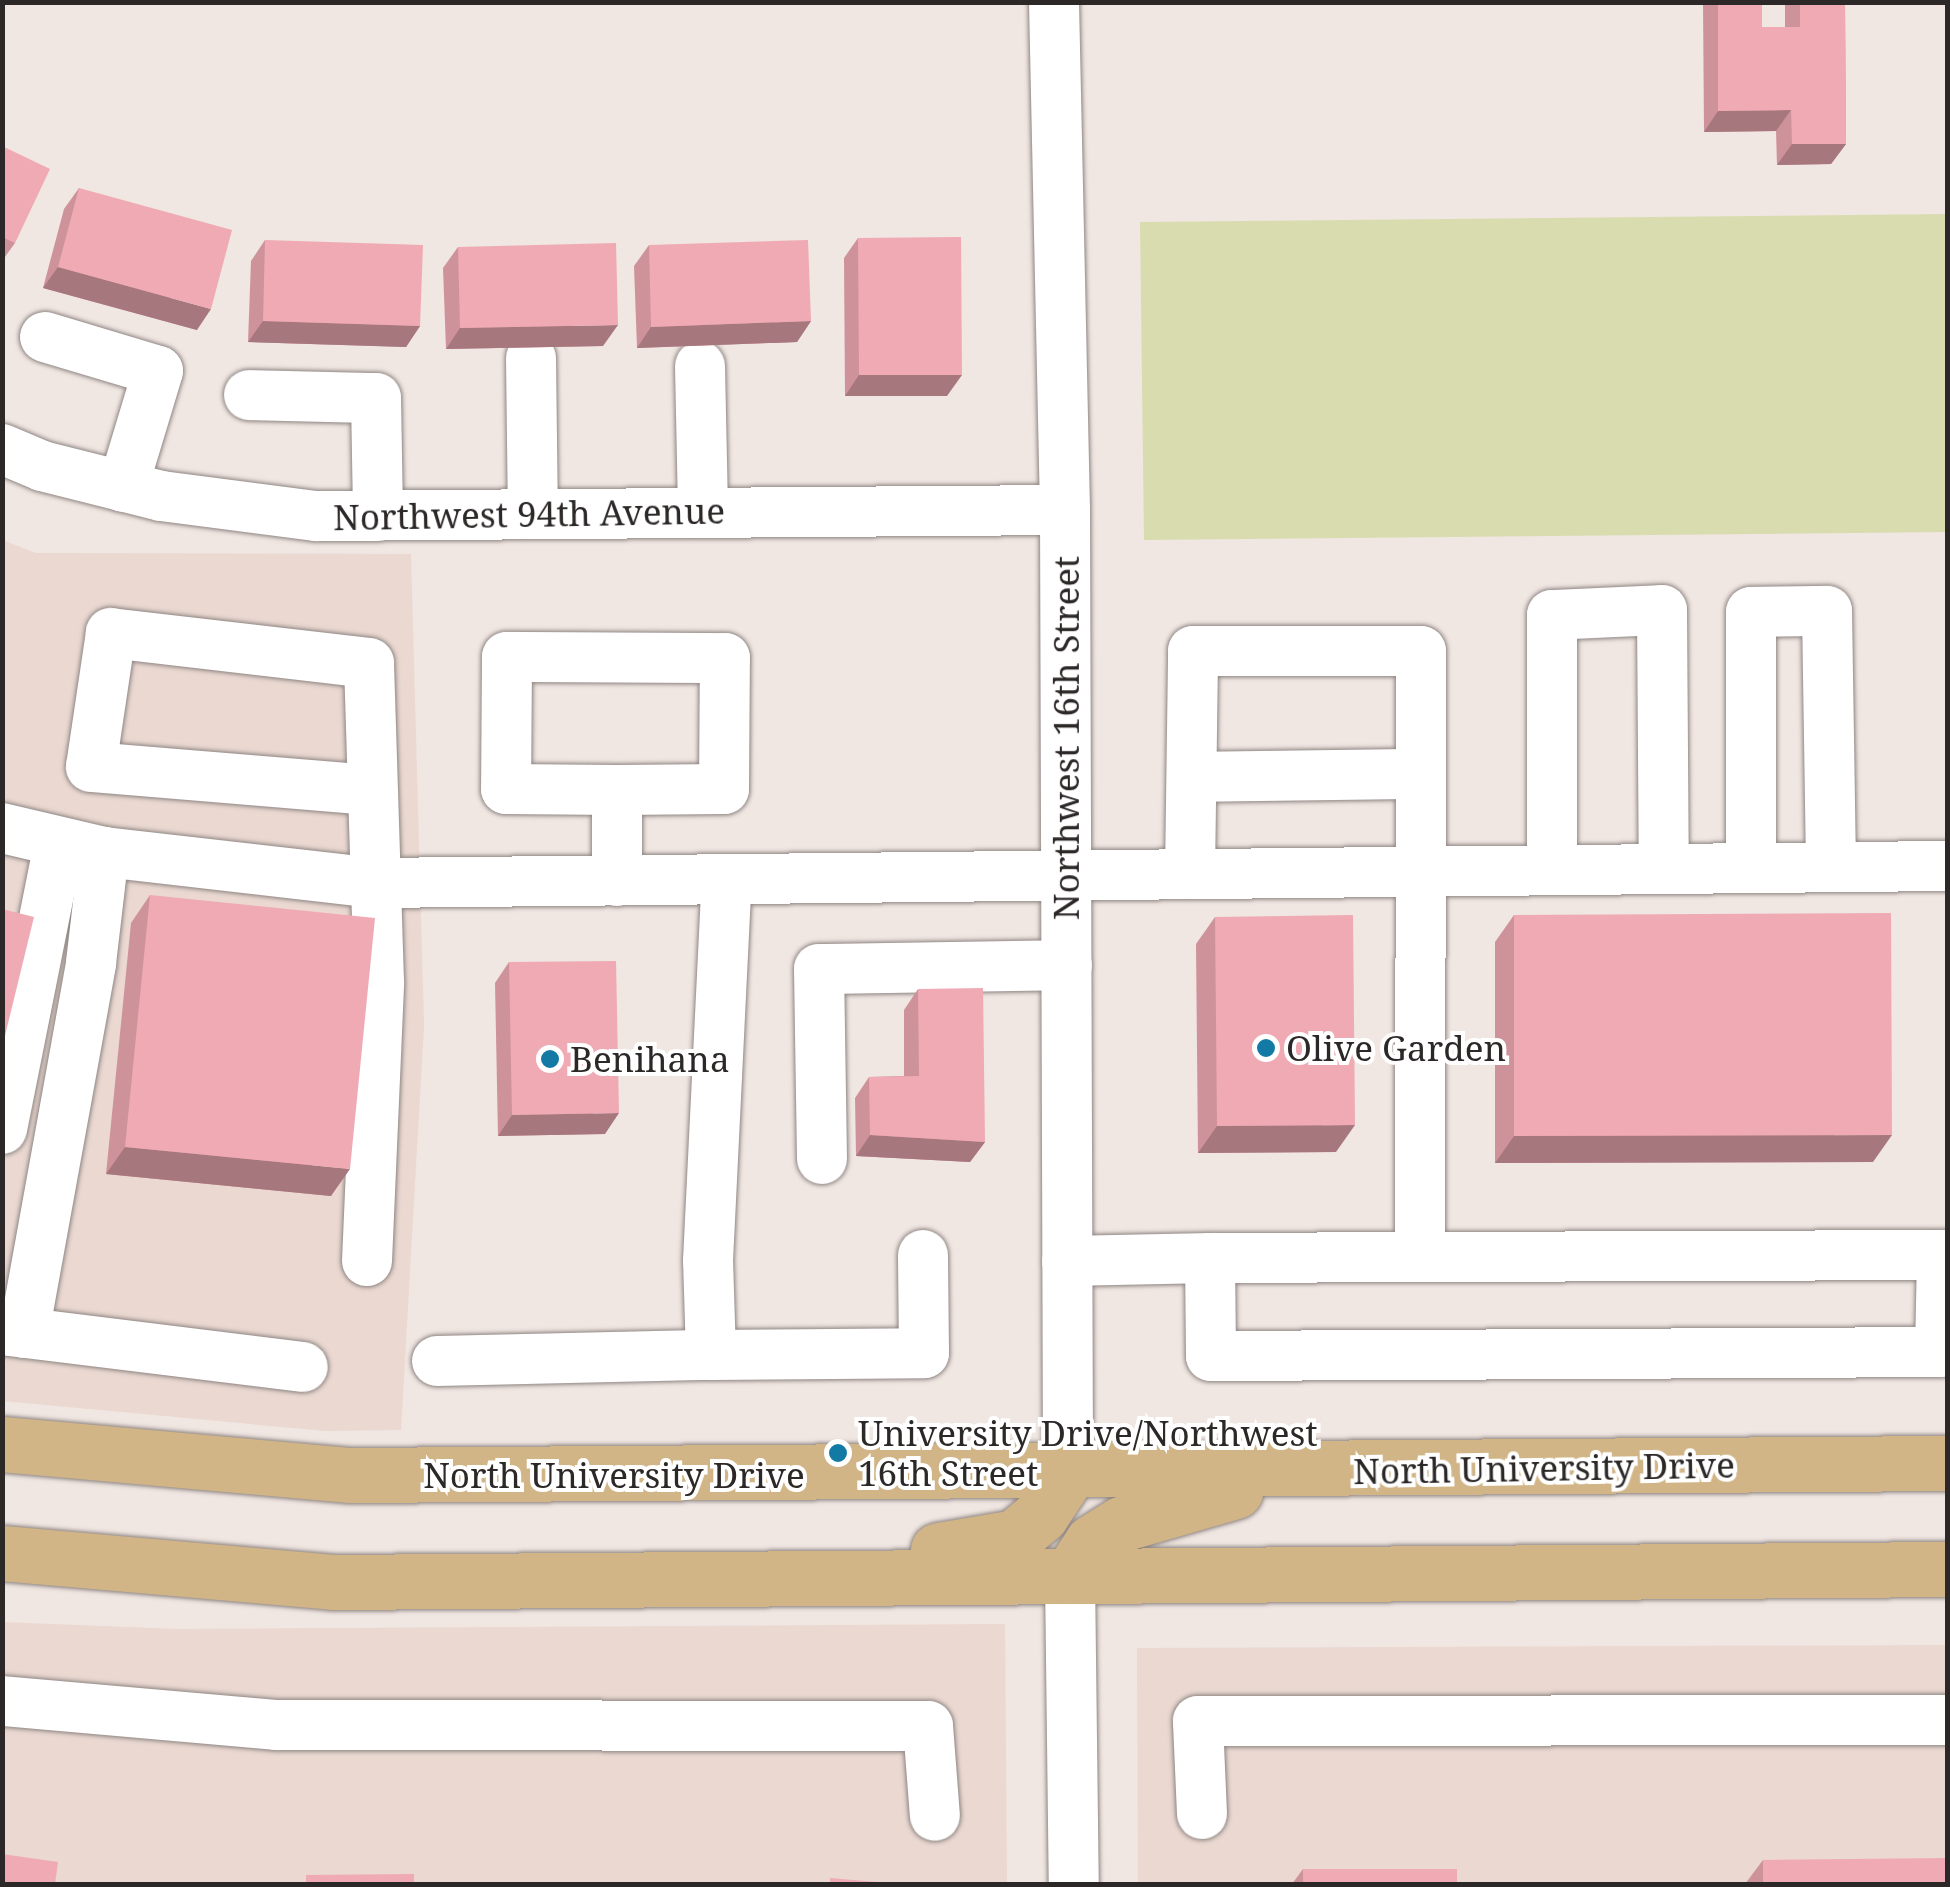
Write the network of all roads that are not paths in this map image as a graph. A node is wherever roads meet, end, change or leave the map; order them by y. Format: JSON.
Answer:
{"nodes":[{"id":1,"x":1054,"y":2,"type":"edge"},
{"id":2,"x":45,"y":337,"type":"dead end"},
{"id":3,"x":530,"y":358,"type":"edge"},
{"id":4,"x":700,"y":366,"type":"dead end"},
{"id":5,"x":249,"y":394,"type":"dead end"},
{"id":6,"x":2,"y":449,"type":"edge"},
{"id":7,"x":122,"y":487,"type":"junction"},
{"id":8,"x":1065,"y":510,"type":"junction"},
{"id":9,"x":703,"y":513,"type":"junction"},
{"id":10,"x":533,"y":514,"type":"junction"},
{"id":11,"x":378,"y":516,"type":"junction"},
{"id":12,"x":125,"y":770,"type":"junction"},
{"id":13,"x":1420,"y":774,"type":"junction"},
{"id":14,"x":1192,"y":777,"type":"junction"},
{"id":15,"x":370,"y":790,"type":"junction"},
{"id":16,"x":617,"y":790,"type":"junction"},
{"id":17,"x":2,"y":828,"type":"edge"},
{"id":18,"x":94,"y":850,"type":"junction"},
{"id":19,"x":1948,"y":866,"type":"edge"},
{"id":20,"x":1831,"y":867,"type":"junction"},
{"id":21,"x":1751,"y":868,"type":"junction"},
{"id":22,"x":1664,"y":869,"type":"junction"},
{"id":23,"x":1552,"y":870,"type":"junction"},
{"id":24,"x":1420,"y":871,"type":"junction"},
{"id":25,"x":1190,"y":874,"type":"junction"},
{"id":26,"x":1066,"y":876,"type":"junction"},
{"id":27,"x":727,"y":879,"type":"junction"},
{"id":28,"x":617,"y":880,"type":"junction"},
{"id":29,"x":374,"y":883,"type":"junction"},
{"id":30,"x":1067,"y":965,"type":"junction"},
{"id":31,"x":2,"y":1129,"type":"edge"},
{"id":32,"x":822,"y":1160,"type":"dead end"},
{"id":33,"x":923,"y":1255,"type":"dead end"},
{"id":34,"x":1420,"y":1255,"type":"junction"},
{"id":35,"x":1945,"y":1255,"type":"edge"},
{"id":36,"x":1210,"y":1258,"type":"junction"},
{"id":37,"x":367,"y":1261,"type":"dead end"},
{"id":38,"x":1068,"y":1262,"type":"junction"},
{"id":39,"x":13,"y":1332,"type":"edge"},
{"id":40,"x":711,"y":1356,"type":"junction"},
{"id":41,"x":437,"y":1361,"type":"dead end"},
{"id":42,"x":303,"y":1366,"type":"dead end"},
{"id":43,"x":2,"y":1444,"type":"edge"},
{"id":44,"x":1948,"y":1462,"type":"edge"},
{"id":45,"x":1305,"y":1471,"type":"junction"},
{"id":46,"x":1068,"y":1474,"type":"junction"},
{"id":47,"x":2,"y":1553,"type":"edge"},
{"id":48,"x":1948,"y":1570,"type":"edge"},
{"id":49,"x":1070,"y":1576,"type":"junction"},
{"id":50,"x":782,"y":1578,"type":"junction"},
{"id":51,"x":2,"y":1701,"type":"edge"},
{"id":52,"x":1948,"y":1720,"type":"edge"},
{"id":53,"x":1202,"y":1814,"type":"dead end"},
{"id":54,"x":935,"y":1816,"type":"dead end"},
{"id":55,"x":1074,"y":1884,"type":"edge"}],
"edges":[{"from":1,"to":8,"type":"street","name":"Northwest 16th Street"},
{"from":2,"to":7,"type":"street"},
{"from":3,"to":10,"type":"street"},
{"from":4,"to":9,"type":"street"},
{"from":5,"to":11,"type":"street"},
{"from":6,"to":7,"type":"street","name":"Northwest 94th Avenue"},
{"from":7,"to":11,"type":"street","name":"Northwest 94th Avenue"},
{"from":8,"to":9,"type":"street","name":"Northwest 94th Avenue"},
{"from":8,"to":26,"type":"street","name":"Northwest 16th Street"},
{"from":9,"to":10,"type":"street","name":"Northwest 94th Avenue"},
{"from":10,"to":11,"type":"street","name":"Northwest 94th Avenue"},
{"from":12,"to":15,"type":"street"},
{"from":12,"to":15,"type":"street"},
{"from":12,"to":18,"type":"street"},
{"from":13,"to":14,"type":"street"},
{"from":13,"to":14,"type":"street"},
{"from":13,"to":24,"type":"street"},
{"from":14,"to":25,"type":"street"},
{"from":15,"to":29,"type":"street"},
{"from":16,"to":16,"type":"street"},
{"from":16,"to":28,"type":"street"},
{"from":17,"to":18,"type":"street"},
{"from":18,"to":29,"type":"street"},
{"from":18,"to":31,"type":"street"},
{"from":18,"to":39,"type":"street"},
{"from":19,"to":20,"type":"street"},
{"from":20,"to":21,"type":"street"},
{"from":20,"to":21,"type":"street"},
{"from":21,"to":22,"type":"street"},
{"from":22,"to":23,"type":"street"},
{"from":22,"to":23,"type":"street"},
{"from":23,"to":24,"type":"street"},
{"from":24,"to":25,"type":"street"},
{"from":24,"to":34,"type":"street"},
{"from":25,"to":26,"type":"street"},
{"from":26,"to":27,"type":"street"},
{"from":26,"to":30,"type":"street","name":"Northwest 16th Street"},
{"from":27,"to":28,"type":"street"},
{"from":27,"to":40,"type":"street"},
{"from":28,"to":29,"type":"street"},
{"from":29,"to":37,"type":"street"},
{"from":30,"to":32,"type":"street"},
{"from":30,"to":38,"type":"street","name":"Northwest 16th Street"},
{"from":33,"to":40,"type":"street"},
{"from":34,"to":35,"type":"street"},
{"from":34,"to":36,"type":"street"},
{"from":35,"to":36,"type":"street"},
{"from":36,"to":38,"type":"street"},
{"from":38,"to":46,"type":"street","name":"Northwest 16th Street"},
{"from":39,"to":42,"type":"street"},
{"from":40,"to":41,"type":"street"},
{"from":43,"to":46,"type":"main road","name":"North University Drive"},
{"from":44,"to":45,"type":"main road","name":"North University Drive"},
{"from":45,"to":46,"type":"main road","name":"North University Drive"},
{"from":45,"to":49,"type":"main road"},
{"from":46,"to":50,"type":"main road"},
{"from":47,"to":50,"type":"main road"},
{"from":48,"to":49,"type":"main road"},
{"from":49,"to":50,"type":"main road"},
{"from":49,"to":55,"type":"street"},
{"from":51,"to":54,"type":"street"},
{"from":52,"to":53,"type":"street"}]}
